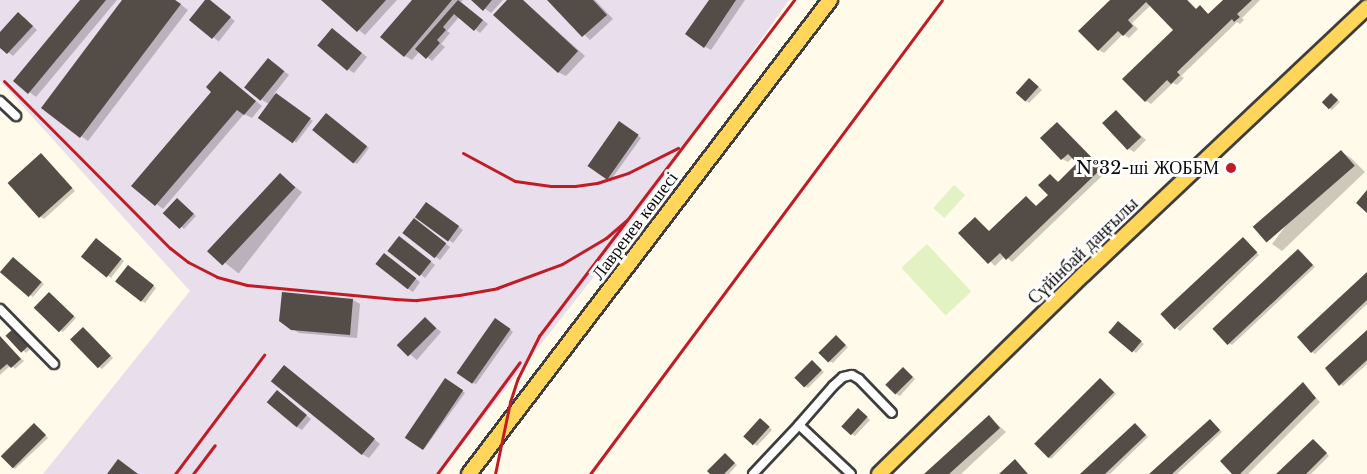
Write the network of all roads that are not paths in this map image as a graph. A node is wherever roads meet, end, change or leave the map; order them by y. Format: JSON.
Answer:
{"nodes":[{"id":1,"x":830,"y":0,"type":"edge"},
{"id":2,"x":1367,"y":7,"type":"edge"},
{"id":3,"x":0,"y":101,"type":"edge"},
{"id":4,"x":16,"y":116,"type":"dead end"},
{"id":5,"x":0,"y":309,"type":"edge"},
{"id":6,"x":54,"y":364,"type":"dead end"},
{"id":7,"x":892,"y":413,"type":"dead end"},
{"id":8,"x":799,"y":425,"type":"junction"},
{"id":9,"x":469,"y":474,"type":"edge"},
{"id":10,"x":753,"y":474,"type":"edge"},
{"id":11,"x":851,"y":474,"type":"edge"},
{"id":12,"x":879,"y":474,"type":"edge"}],
"edges":[{"from":1,"to":9,"type":"main road","name":"Лавренев көшесі"},
{"from":2,"to":12,"type":"main road","name":"Сүйінбай даңғылы"},
{"from":3,"to":4,"type":"street"},
{"from":5,"to":6,"type":"street"},
{"from":7,"to":8,"type":"street"},
{"from":8,"to":10,"type":"street"},
{"from":8,"to":11,"type":"street"}]}
